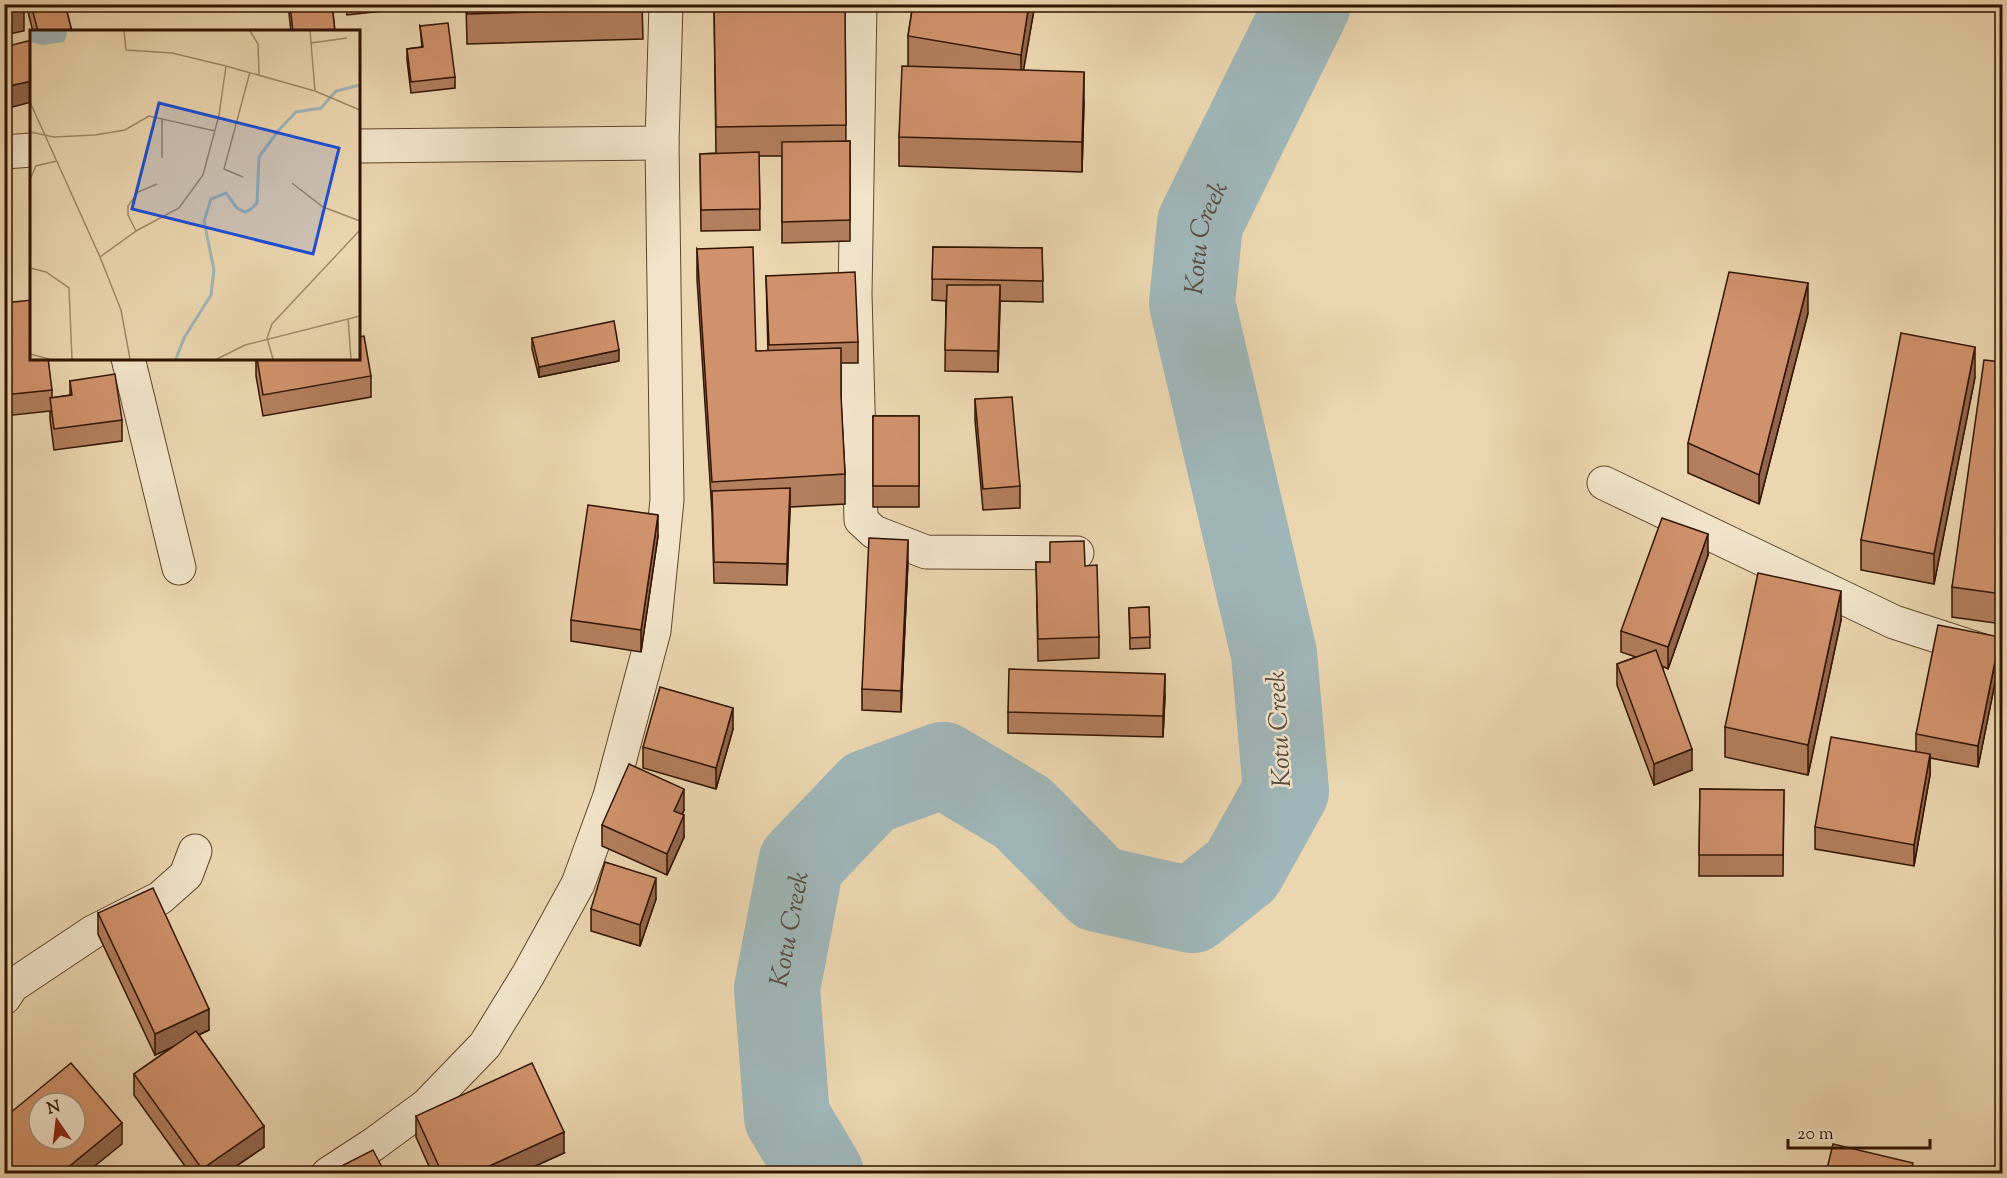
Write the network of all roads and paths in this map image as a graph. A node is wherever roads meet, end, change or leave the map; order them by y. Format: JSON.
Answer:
{"nodes":[{"id":1,"x":666,"y":4,"type":"edge"},
{"id":2,"x":860,"y":4,"type":"edge"},
{"id":3,"x":662,"y":143,"type":"junction"},
{"id":4,"x":360,"y":146,"type":"edge"},
{"id":5,"x":30,"y":150,"type":"edge"},
{"id":6,"x":4,"y":152,"type":"edge"},
{"id":7,"x":128,"y":360,"type":"edge"},
{"id":8,"x":1604,"y":483,"type":"dead end"},
{"id":9,"x":1077,"y":554,"type":"edge"},
{"id":10,"x":179,"y":568,"type":"dead end"},
{"id":11,"x":2002,"y":657,"type":"edge"},
{"id":12,"x":195,"y":851,"type":"dead end"},
{"id":13,"x":4,"y":998,"type":"edge"},
{"id":14,"x":327,"y":1173,"type":"edge"}],
"edges":[{"from":1,"to":3,"type":"street"},
{"from":2,"to":9,"type":"street"},
{"from":3,"to":4,"type":"street"},
{"from":3,"to":14,"type":"street"},
{"from":5,"to":6,"type":"street"},
{"from":7,"to":10,"type":"street"},
{"from":8,"to":11,"type":"street"},
{"from":12,"to":13,"type":"street"}]}
